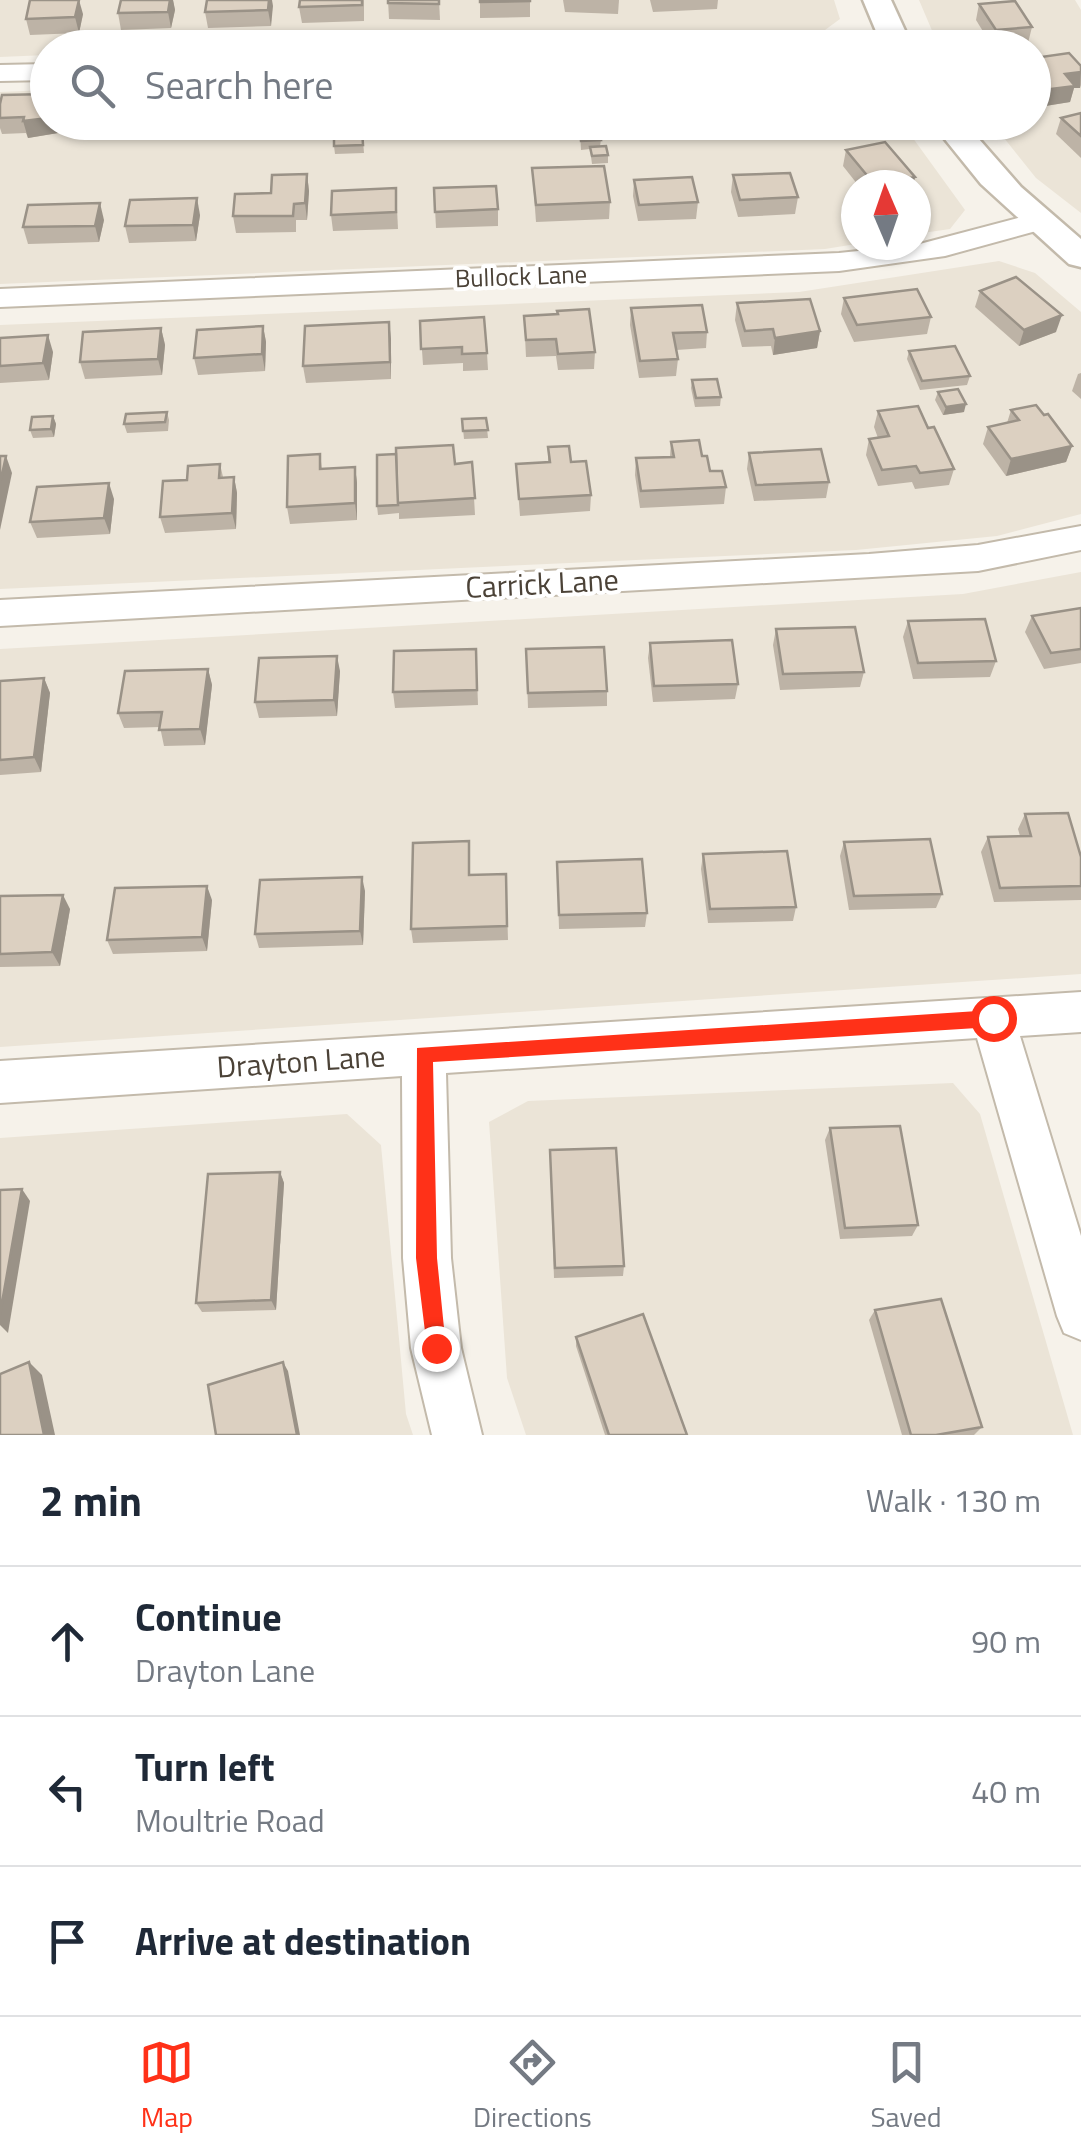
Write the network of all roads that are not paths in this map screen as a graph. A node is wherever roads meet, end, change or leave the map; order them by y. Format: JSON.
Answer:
{"nodes":[{"id":1,"x":877,"y":0,"type":"edge"},
{"id":2,"x":890,"y":30,"type":"edge"},
{"id":3,"x":30,"y":72,"type":"edge"},
{"id":4,"x":0,"y":73,"type":"edge"},
{"id":5,"x":963,"y":140,"type":"edge"},
{"id":6,"x":1038,"y":222,"type":"junction"},
{"id":7,"x":1081,"y":256,"type":"edge"},
{"id":8,"x":0,"y":298,"type":"edge"},
{"id":9,"x":1081,"y":538,"type":"edge"},
{"id":10,"x":0,"y":612,"type":"edge"},
{"id":11,"x":1081,"y":1012,"type":"edge"},
{"id":12,"x":993,"y":1018,"type":"junction"},
{"id":13,"x":424,"y":1054,"type":"junction"},
{"id":14,"x":0,"y":1082,"type":"edge"},
{"id":15,"x":1081,"y":1316,"type":"edge"},
{"id":16,"x":457,"y":1435,"type":"edge"}],
"edges":[{"from":1,"to":2,"type":"street"},
{"from":3,"to":4,"type":"street"},
{"from":5,"to":6,"type":"street"},
{"from":6,"to":7,"type":"street"},
{"from":6,"to":8,"type":"street","name":"Bullock Lane"},
{"from":9,"to":10,"type":"street","name":"Carrick Lane"},
{"from":11,"to":12,"type":"street","name":"Drayton Lane"},
{"from":12,"to":13,"type":"street","name":"Drayton Lane"},
{"from":12,"to":15,"type":"street"},
{"from":13,"to":14,"type":"street","name":"Drayton Lane"},
{"from":13,"to":16,"type":"street"}]}
